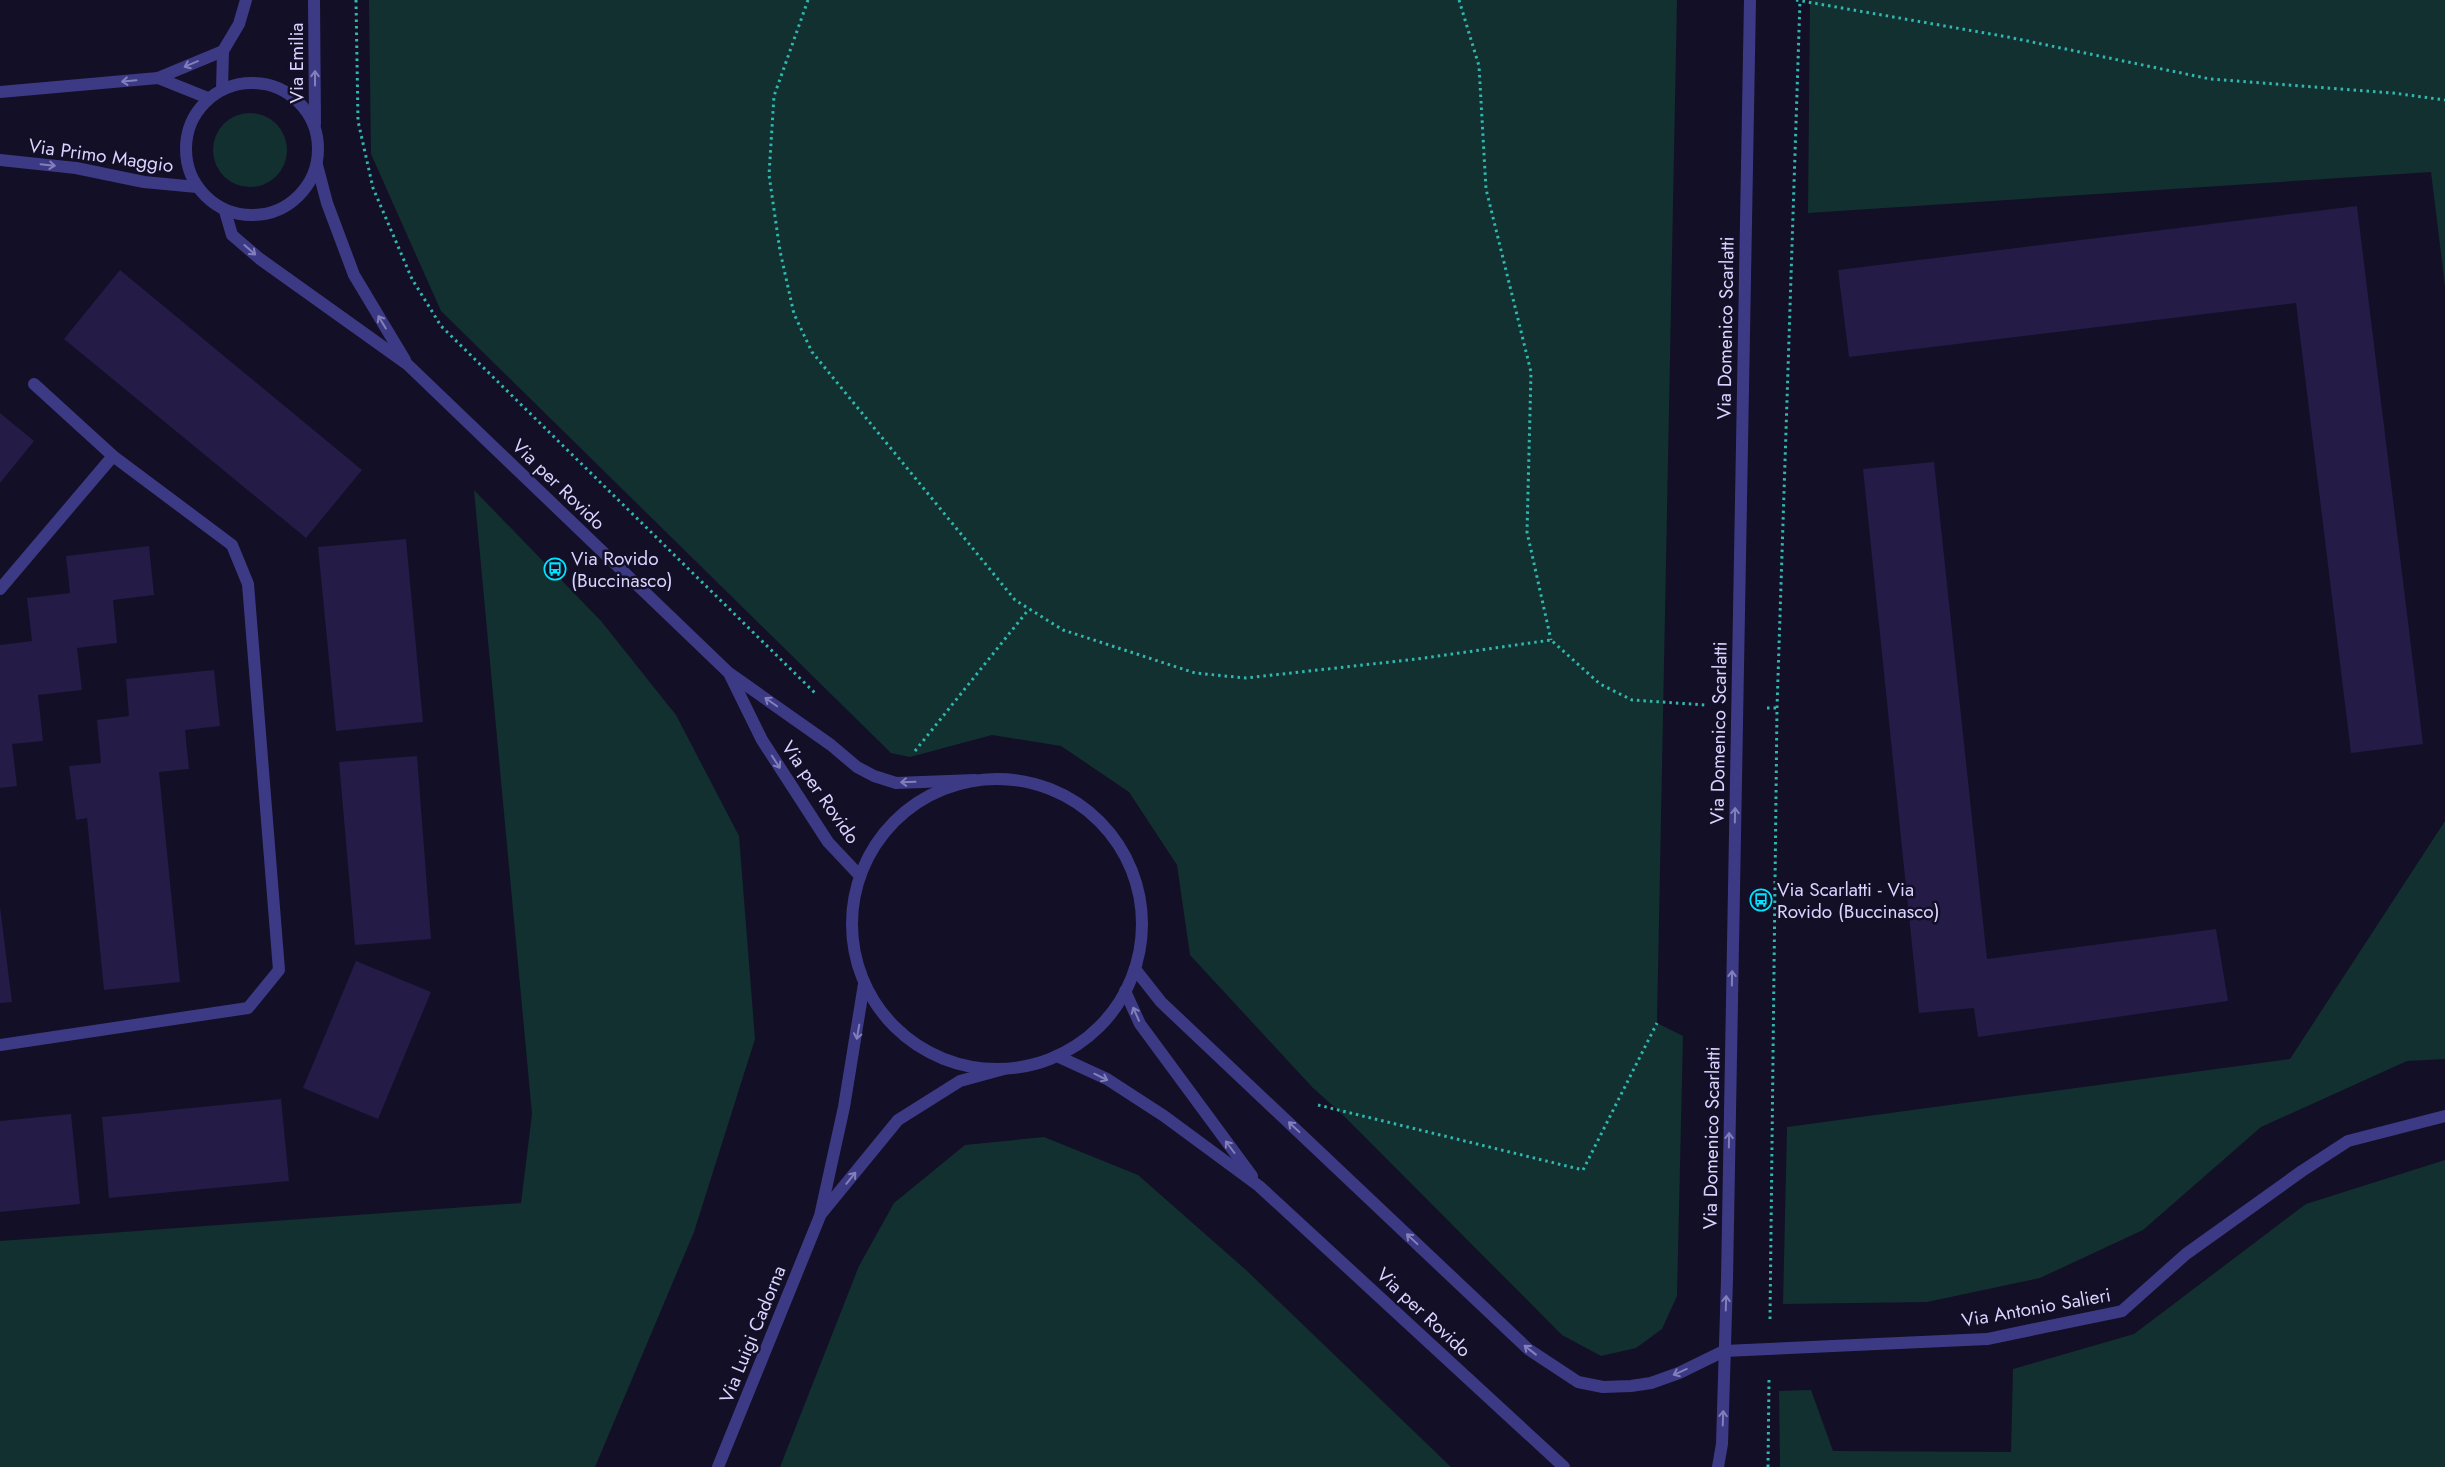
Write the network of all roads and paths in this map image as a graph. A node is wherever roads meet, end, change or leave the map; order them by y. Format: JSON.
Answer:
{"nodes":[{"id":1,"x":246,"y":0,"type":"edge"},
{"id":2,"x":314,"y":0,"type":"edge"},
{"id":3,"x":356,"y":0,"type":"edge"},
{"id":4,"x":808,"y":0,"type":"edge"},
{"id":5,"x":1459,"y":0,"type":"edge"},
{"id":6,"x":1750,"y":0,"type":"edge"},
{"id":7,"x":1796,"y":0,"type":"edge"},
{"id":8,"x":1800,"y":0,"type":"edge"},
{"id":9,"x":223,"y":51,"type":"junction"},
{"id":10,"x":158,"y":78,"type":"junction"},
{"id":11,"x":222,"y":90,"type":"junction"},
{"id":12,"x":0,"y":92,"type":"edge"},
{"id":13,"x":208,"y":98,"type":"junction"},
{"id":14,"x":2445,"y":100,"type":"edge"},
{"id":15,"x":315,"y":126,"type":"junction"},
{"id":16,"x":0,"y":160,"type":"edge"},
{"id":17,"x":316,"y":165,"type":"junction"},
{"id":18,"x":197,"y":187,"type":"junction"},
{"id":19,"x":224,"y":210,"type":"junction"},
{"id":20,"x":407,"y":364,"type":"junction"},
{"id":21,"x":34,"y":384,"type":"dead end"},
{"id":22,"x":113,"y":456,"type":"junction"},
{"id":23,"x":0,"y":589,"type":"edge"},
{"id":24,"x":1029,"y":609,"type":"junction"},
{"id":25,"x":1551,"y":640,"type":"junction"},
{"id":26,"x":729,"y":673,"type":"junction"},
{"id":27,"x":824,"y":702,"type":"dead end"},
{"id":28,"x":1737,"y":708,"type":"junction"},
{"id":29,"x":1777,"y":708,"type":"junction"},
{"id":30,"x":910,"y":756,"type":"dead end"},
{"id":31,"x":974,"y":780,"type":"junction"},
{"id":32,"x":860,"y":876,"type":"junction"},
{"id":33,"x":1135,"y":969,"type":"junction"},
{"id":34,"x":864,"y":984,"type":"junction"},
{"id":35,"x":1125,"y":991,"type":"junction"},
{"id":36,"x":1657,"y":1024,"type":"dead end"},
{"id":37,"x":0,"y":1045,"type":"edge"},
{"id":38,"x":1057,"y":1056,"type":"junction"},
{"id":39,"x":1004,"y":1069,"type":"junction"},
{"id":40,"x":1341,"y":1113,"type":"dead end"},
{"id":41,"x":2445,"y":1116,"type":"edge"},
{"id":42,"x":1259,"y":1186,"type":"junction"},
{"id":43,"x":820,"y":1216,"type":"junction"},
{"id":44,"x":1769,"y":1350,"type":"junction"},
{"id":45,"x":1724,"y":1351,"type":"junction"},
{"id":46,"x":718,"y":1467,"type":"edge"},
{"id":47,"x":1564,"y":1467,"type":"edge"},
{"id":48,"x":1718,"y":1467,"type":"edge"},
{"id":49,"x":1768,"y":1467,"type":"edge"}],
"edges":[{"from":1,"to":9,"type":"street"},
{"from":15,"to":2,"type":"street","name":"Via Emilia","one_way":true},
{"from":3,"to":27,"type":"path"},
{"from":4,"to":24,"type":"path"},
{"from":5,"to":25,"type":"path"},
{"from":6,"to":28,"type":"street","name":"Via Domenico Scarlatti"},
{"from":7,"to":8,"type":"path"},
{"from":8,"to":14,"type":"path"},
{"from":8,"to":29,"type":"path"},
{"from":9,"to":10,"type":"street","one_way":true},
{"from":9,"to":11,"type":"street"},
{"from":10,"to":12,"type":"street","one_way":true},
{"from":10,"to":13,"type":"street"},
{"from":11,"to":13,"type":"street"},
{"from":11,"to":15,"type":"street"},
{"from":13,"to":18,"type":"street"},
{"from":15,"to":17,"type":"street"},
{"from":16,"to":18,"type":"street","name":"Via Primo Maggio","one_way":true},
{"from":17,"to":19,"type":"street"},
{"from":20,"to":17,"type":"street","name":"Via per Rovido","one_way":true},
{"from":18,"to":19,"type":"street"},
{"from":19,"to":20,"type":"street","name":"Via per Rovido","one_way":true},
{"from":20,"to":26,"type":"street","name":"Via per Rovido"},
{"from":21,"to":22,"type":"street"},
{"from":22,"to":23,"type":"street"},
{"from":22,"to":37,"type":"street"},
{"from":24,"to":25,"type":"path"},
{"from":24,"to":30,"type":"path"},
{"from":25,"to":28,"type":"path"},
{"from":31,"to":26,"type":"street","name":"Via per Rovido","one_way":true},
{"from":26,"to":32,"type":"street","name":"Via per Rovido","one_way":true},
{"from":28,"to":29,"type":"path"},
{"from":45,"to":28,"type":"street","name":"Via Domenico Scarlatti","one_way":true},
{"from":29,"to":44,"type":"path"},
{"from":31,"to":32,"type":"street"},
{"from":31,"to":33,"type":"street"},
{"from":32,"to":34,"type":"street"},
{"from":33,"to":35,"type":"street"},
{"from":45,"to":33,"type":"street","one_way":true},
{"from":34,"to":39,"type":"street"},
{"from":34,"to":43,"type":"street","name":"Via Luigi Cadorna","one_way":true},
{"from":35,"to":38,"type":"street"},
{"from":42,"to":35,"type":"street","name":"Via per Rovido","one_way":true},
{"from":36,"to":40,"type":"path"},
{"from":38,"to":39,"type":"street"},
{"from":38,"to":42,"type":"street","name":"Via per Rovido","one_way":true},
{"from":43,"to":39,"type":"street","name":"Via Luigi Cadorna","one_way":true},
{"from":41,"to":44,"type":"street","name":"Via Antonio Salieri"},
{"from":42,"to":47,"type":"street","name":"Via per Rovido"},
{"from":43,"to":46,"type":"street","name":"Via Luigi Cadorna"},
{"from":44,"to":45,"type":"street","name":"Via Antonio Salieri"},
{"from":44,"to":49,"type":"path"},
{"from":48,"to":45,"type":"street","name":"Via Domenico Scarlatti","one_way":true}]}
